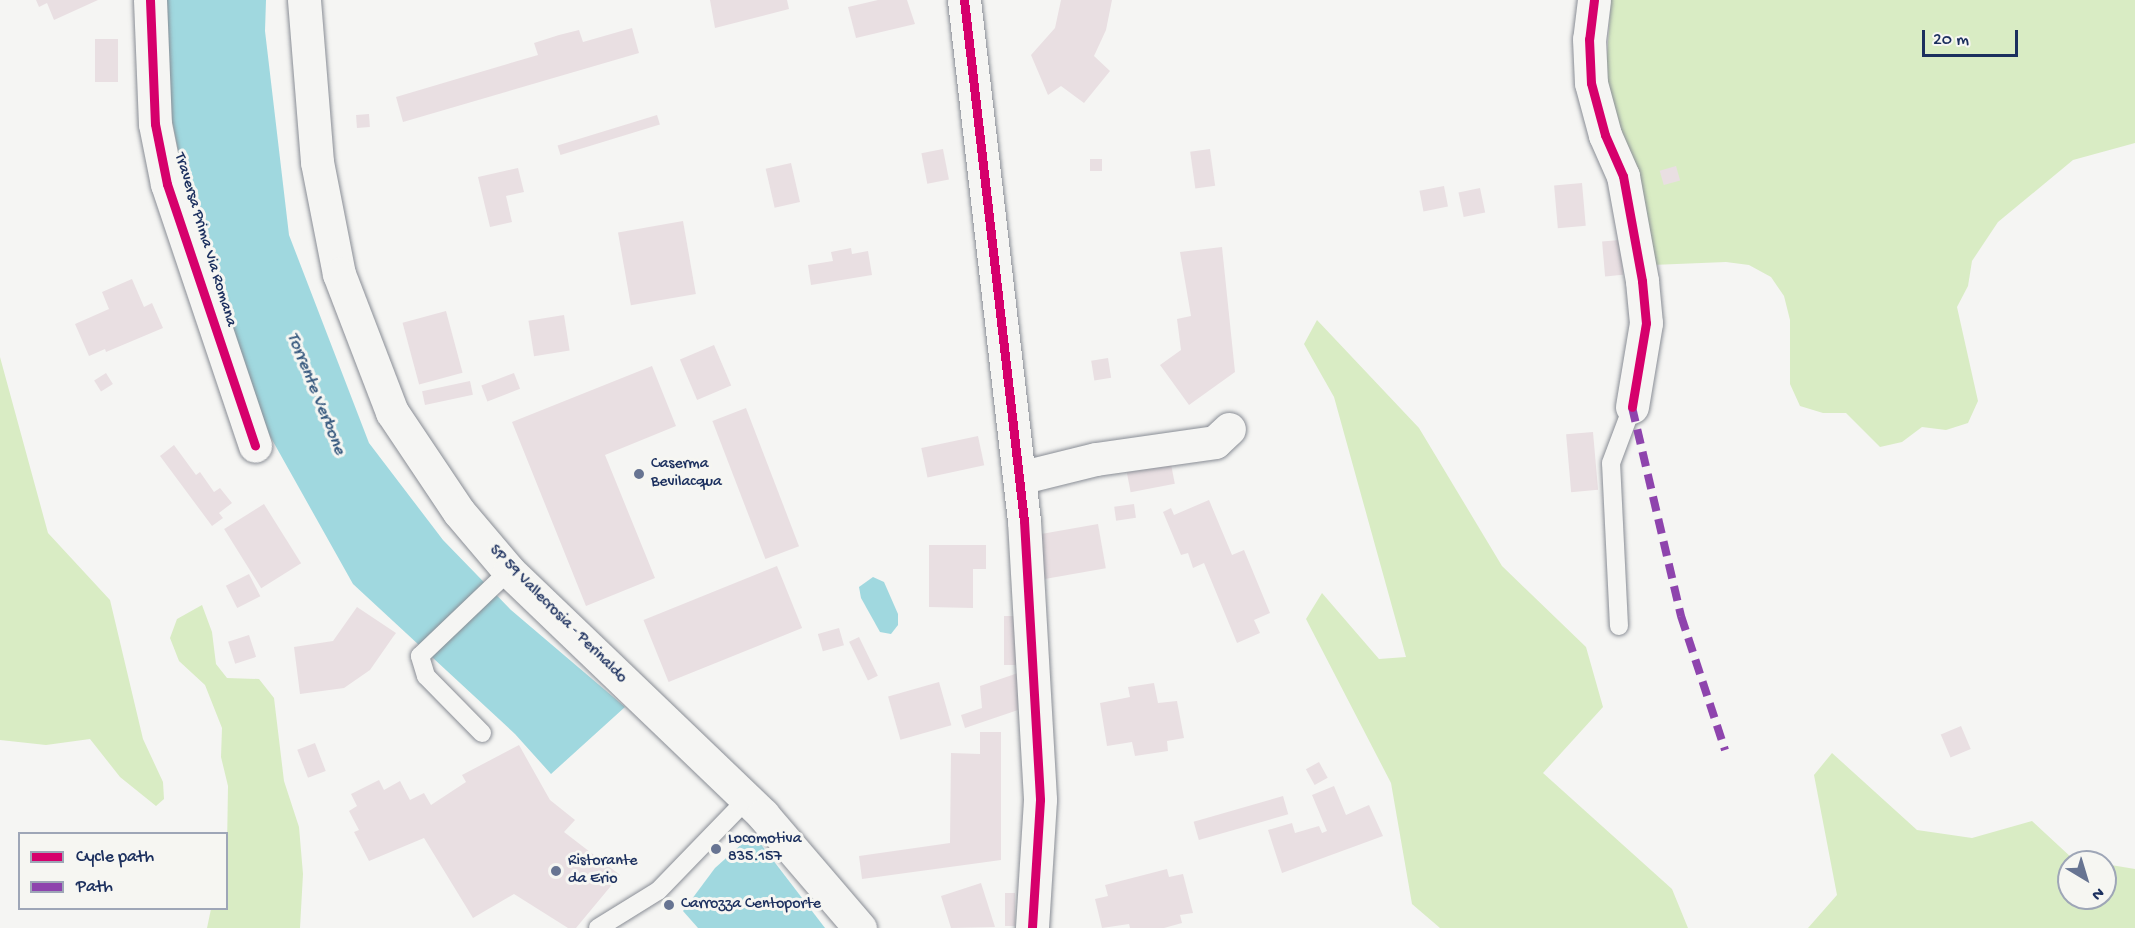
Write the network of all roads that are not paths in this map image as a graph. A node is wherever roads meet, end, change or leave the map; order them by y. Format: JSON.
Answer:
{"nodes":[{"id":1,"x":150,"y":0,"type":"edge"},
{"id":2,"x":304,"y":0,"type":"edge"},
{"id":3,"x":964,"y":0,"type":"edge"},
{"id":4,"x":1594,"y":0,"type":"edge"},
{"id":5,"x":1632,"y":406,"type":"joint"},
{"id":6,"x":1229,"y":429,"type":"dead end"},
{"id":7,"x":255,"y":446,"type":"dead end"},
{"id":8,"x":1019,"y":478,"type":"junction"},
{"id":9,"x":502,"y":577,"type":"junction"},
{"id":10,"x":1619,"y":626,"type":"dead end"},
{"id":11,"x":482,"y":733,"type":"dead end"},
{"id":12,"x":747,"y":799,"type":"junction"},
{"id":13,"x":598,"y":928,"type":"edge"},
{"id":14,"x":860,"y":928,"type":"edge"},
{"id":15,"x":1032,"y":928,"type":"edge"}],
"edges":[{"from":1,"to":7,"type":"street","name":"Traversa Prima Via Romana"},
{"from":2,"to":9,"type":"street","name":"SP 59 Vallecrosia - Perinaldo"},
{"from":3,"to":8,"type":"street"},
{"from":4,"to":5,"type":"street"},
{"from":5,"to":10,"type":"lane"},
{"from":6,"to":8,"type":"street"},
{"from":8,"to":15,"type":"street"},
{"from":9,"to":11,"type":"lane"},
{"from":9,"to":12,"type":"street","name":"SP 59 Vallecrosia - Perinaldo"},
{"from":12,"to":13,"type":"lane"},
{"from":12,"to":14,"type":"street","name":"SP 59 Vallecrosia - Perinaldo"}]}
